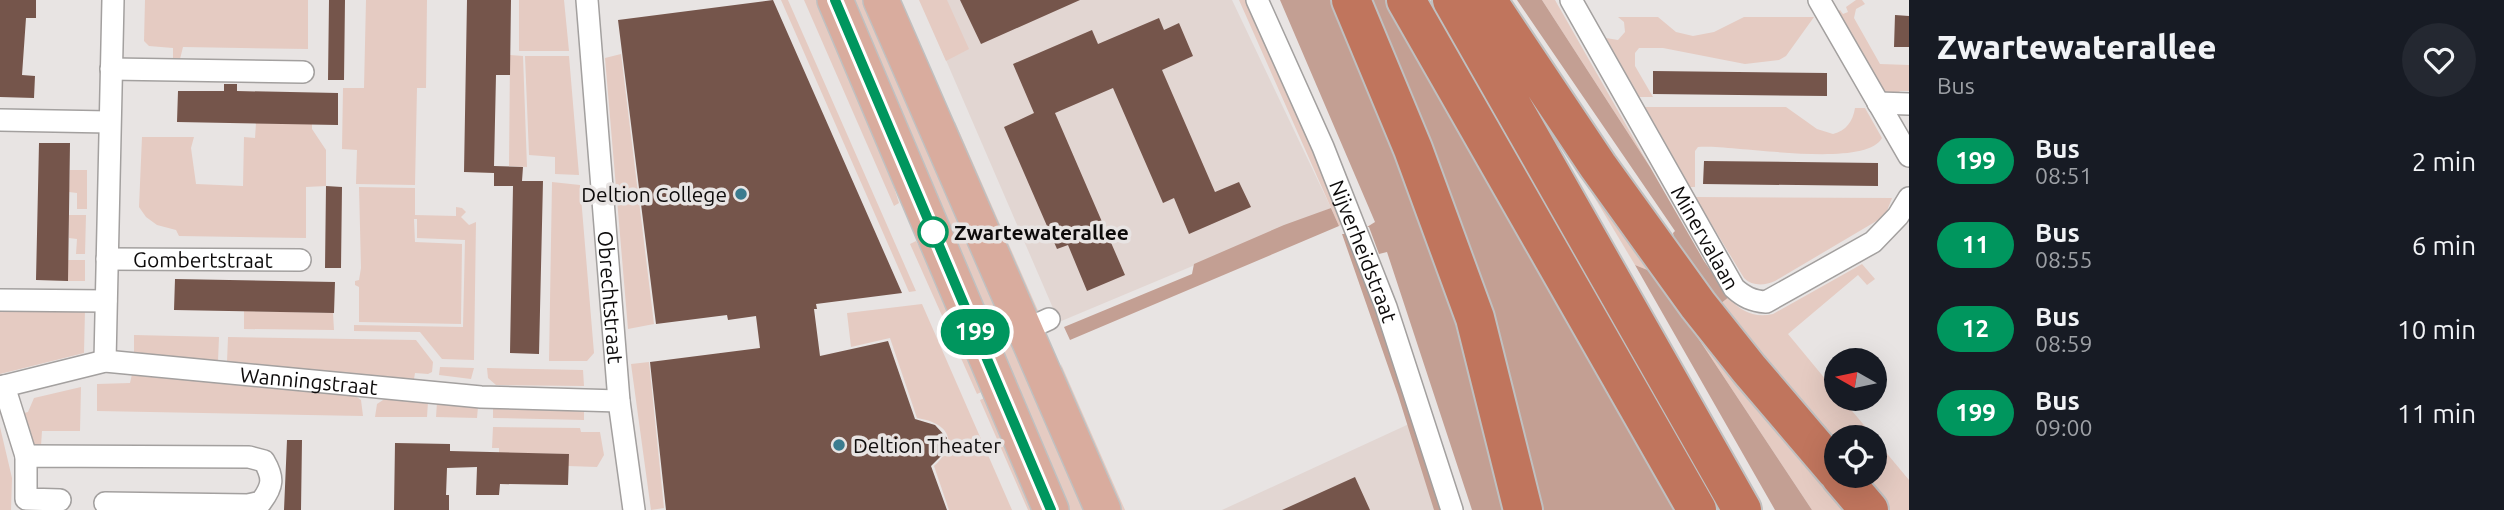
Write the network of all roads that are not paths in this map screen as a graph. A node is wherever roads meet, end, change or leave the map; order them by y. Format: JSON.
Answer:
{"nodes":[{"id":1,"x":113,"y":0,"type":"edge"},
{"id":2,"x":587,"y":0,"type":"edge"},
{"id":3,"x":835,"y":0,"type":"edge"},
{"id":4,"x":881,"y":0,"type":"edge"},
{"id":5,"x":1258,"y":0,"type":"edge"},
{"id":6,"x":1351,"y":0,"type":"edge"},
{"id":7,"x":1406,"y":0,"type":"edge"},
{"id":8,"x":1452,"y":0,"type":"edge"},
{"id":9,"x":1487,"y":0,"type":"edge"},
{"id":10,"x":1571,"y":0,"type":"edge"},
{"id":11,"x":1819,"y":0,"type":"edge"},
{"id":12,"x":111,"y":69,"type":"junction"},
{"id":13,"x":303,"y":72,"type":"dead end"},
{"id":14,"x":1878,"y":103,"type":"junction"},
{"id":15,"x":1909,"y":104,"type":"edge"},
{"id":16,"x":0,"y":120,"type":"edge"},
{"id":17,"x":110,"y":122,"type":"junction"},
{"id":18,"x":1909,"y":156,"type":"edge"},
{"id":19,"x":1909,"y":198,"type":"edge"},
{"id":20,"x":107,"y":259,"type":"junction"},
{"id":21,"x":300,"y":260,"type":"dead end"},
{"id":22,"x":0,"y":300,"type":"edge"},
{"id":23,"x":106,"y":300,"type":"junction"},
{"id":24,"x":105,"y":361,"type":"junction"},
{"id":25,"x":2,"y":386,"type":"edge"},
{"id":26,"x":619,"y":401,"type":"junction"},
{"id":27,"x":26,"y":456,"type":"junction"},
{"id":28,"x":1824,"y":457,"type":"edge"},
{"id":29,"x":1850,"y":488,"type":"edge"},
{"id":30,"x":60,"y":500,"type":"dead end"},
{"id":31,"x":105,"y":503,"type":"dead end"},
{"id":32,"x":634,"y":510,"type":"edge"},
{"id":33,"x":1051,"y":510,"type":"edge"},
{"id":34,"x":1102,"y":510,"type":"edge"},
{"id":35,"x":1452,"y":510,"type":"edge"},
{"id":36,"x":1523,"y":510,"type":"edge"},
{"id":37,"x":1697,"y":510,"type":"edge"},
{"id":38,"x":1742,"y":510,"type":"edge"},
{"id":39,"x":1869,"y":510,"type":"edge"}],
"edges":[{"from":1,"to":12,"type":"street","name":"Gombertstraat"},
{"from":2,"to":26,"type":"street","name":"Obrechtstraat"},
{"from":3,"to":33,"type":"main road"},
{"from":4,"to":34,"type":"main road"},
{"from":5,"to":35,"type":"street","name":"Nijverheidstraat"},
{"from":6,"to":36,"type":"highway"},
{"from":7,"to":37,"type":"highway"},
{"from":8,"to":38,"type":"highway"},
{"from":9,"to":28,"type":"highway"},
{"from":10,"to":19,"type":"street","name":"Minervalaan"},
{"from":11,"to":14,"type":"street"},
{"from":12,"to":13,"type":"street"},
{"from":12,"to":17,"type":"street","name":"Gombertstraat"},
{"from":14,"to":15,"type":"street"},
{"from":14,"to":18,"type":"street"},
{"from":16,"to":17,"type":"street"},
{"from":17,"to":20,"type":"street","name":"Gombertstraat"},
{"from":20,"to":21,"type":"street","name":"Gombertstraat"},
{"from":20,"to":23,"type":"street","name":"Gombertstraat"},
{"from":22,"to":23,"type":"street"},
{"from":23,"to":24,"type":"street","name":"Gombertstraat"},
{"from":24,"to":25,"type":"street","name":"Wanningstraat"},
{"from":24,"to":26,"type":"street","name":"Wanningstraat"},
{"from":25,"to":27,"type":"street","name":"Wanningstraat"},
{"from":26,"to":32,"type":"street","name":"Obrechtstraat"},
{"from":27,"to":30,"type":"street","name":"Wanningstraat"},
{"from":27,"to":31,"type":"street"},
{"from":29,"to":39,"type":"highway"}]}
